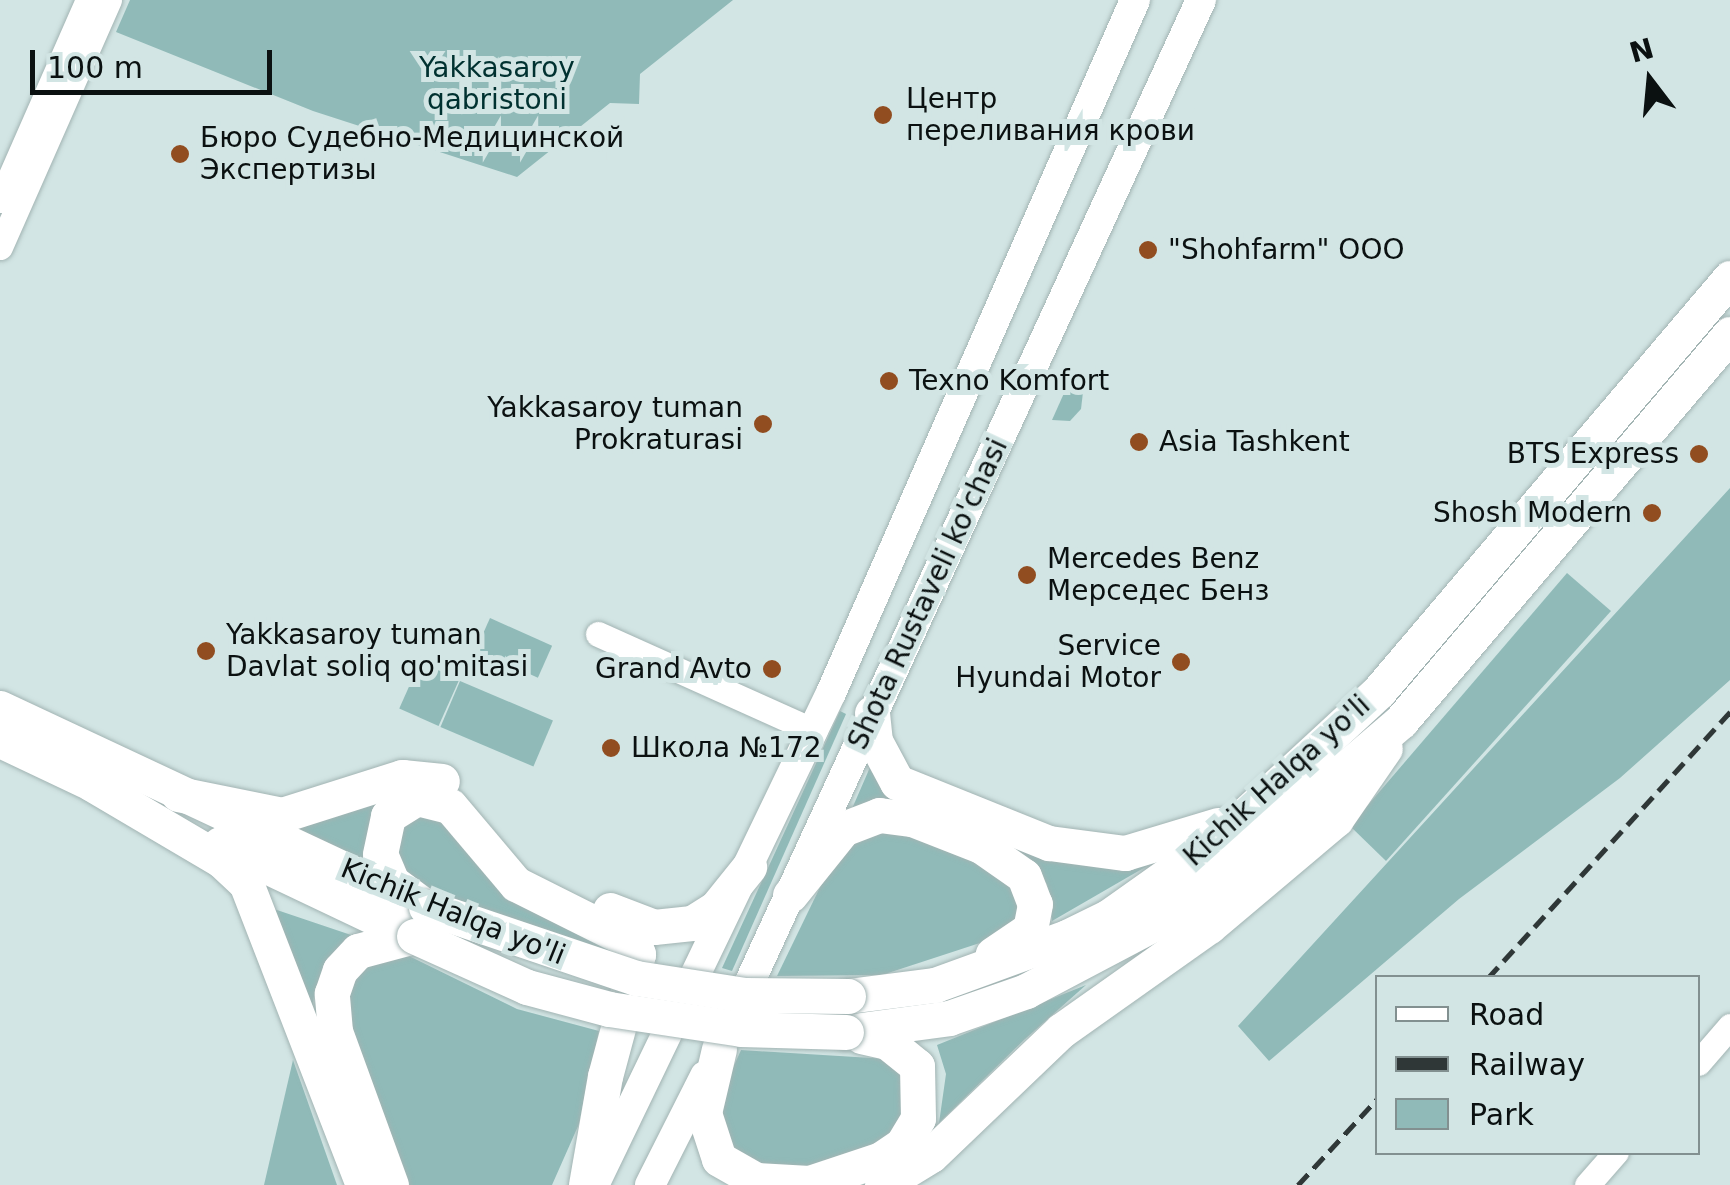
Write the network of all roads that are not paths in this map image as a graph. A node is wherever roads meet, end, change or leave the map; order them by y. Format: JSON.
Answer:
{"nodes":[{"id":1,"x":88,"y":0,"type":"edge"},
{"id":2,"x":109,"y":0,"type":"edge"},
{"id":3,"x":1135,"y":0,"type":"edge"},
{"id":4,"x":1201,"y":0,"type":"edge"},
{"id":5,"x":0,"y":200,"type":"edge"},
{"id":6,"x":0,"y":247,"type":"edge"},
{"id":7,"x":1730,"y":278,"type":"edge"},
{"id":8,"x":1730,"y":334,"type":"edge"},
{"id":9,"x":1646,"y":378,"type":"junction"},
{"id":10,"x":1674,"y":402,"type":"junction"},
{"id":11,"x":598,"y":634,"type":"dead end"},
{"id":12,"x":0,"y":708,"type":"edge"},
{"id":13,"x":872,"y":713,"type":"junction"},
{"id":14,"x":1400,"y":722,"type":"junction"},
{"id":15,"x":814,"y":731,"type":"junction"},
{"id":16,"x":0,"y":740,"type":"edge"},
{"id":17,"x":92,"y":784,"type":"junction"},
{"id":18,"x":178,"y":794,"type":"junction"},
{"id":19,"x":1255,"y":809,"type":"junction"},
{"id":20,"x":749,"y":866,"type":"junction"},
{"id":21,"x":790,"y":895,"type":"junction"},
{"id":22,"x":420,"y":921,"type":"junction"},
{"id":23,"x":935,"y":985,"type":"junction"},
{"id":24,"x":1730,"y":1026,"type":"edge"},
{"id":25,"x":846,"y":1032,"type":"junction"},
{"id":26,"x":719,"y":1049,"type":"junction"},
{"id":27,"x":1700,"y":1061,"type":"edge"},
{"id":28,"x":1613,"y":1155,"type":"edge"},
{"id":29,"x":363,"y":1185,"type":"edge"},
{"id":30,"x":391,"y":1185,"type":"edge"},
{"id":31,"x":590,"y":1185,"type":"edge"},
{"id":32,"x":650,"y":1185,"type":"edge"},
{"id":33,"x":882,"y":1185,"type":"edge"},
{"id":34,"x":1586,"y":1185,"type":"edge"}],
"edges":[{"from":1,"to":5,"type":"street"},
{"from":2,"to":6,"type":"street"},
{"from":3,"to":15,"type":"main road","name":"Shota Rustaveli ko'chasi"},
{"from":4,"to":13,"type":"main road","name":"Shota Rustaveli ko'chasi"},
{"from":7,"to":9,"type":"highway","name":"Kichik Halqa yo'li"},
{"from":8,"to":10,"type":"highway","name":"Kichik Halqa yo'li"},
{"from":9,"to":10,"type":"highway"},
{"from":9,"to":19,"type":"highway","name":"Kichik Halqa yo'li"},
{"from":10,"to":14,"type":"highway","name":"Kichik Halqa yo'li"},
{"from":11,"to":15,"type":"street"},
{"from":12,"to":18,"type":"highway","name":"Kichik Halqa yo'li"},
{"from":13,"to":19,"type":"highway"},
{"from":13,"to":21,"type":"main road","name":"Shota Rustaveli ko'chasi"},
{"from":14,"to":25,"type":"highway","name":"Kichik Halqa yo'li"},
{"from":14,"to":33,"type":"highway"},
{"from":15,"to":20,"type":"main road","name":"Shota Rustaveli ko'chasi"},
{"from":16,"to":17,"type":"highway","name":"Kichik Halqa yo'li"},
{"from":17,"to":22,"type":"highway","name":"Kichik Halqa yo'li"},
{"from":17,"to":29,"type":"highway"},
{"from":18,"to":20,"type":"highway"},
{"from":18,"to":22,"type":"highway","name":"Kichik Halqa yo'li"},
{"from":19,"to":23,"type":"highway","name":"Kichik Halqa yo'li"},
{"from":20,"to":31,"type":"main road","name":"Shota Rustaveli ko'chasi"},
{"from":21,"to":23,"type":"highway"},
{"from":21,"to":26,"type":"main road","name":"Shota Rustaveli ko'chasi"},
{"from":22,"to":23,"type":"highway","name":"Kichik Halqa yo'li","bridge":true},
{"from":22,"to":25,"type":"highway","name":"Kichik Halqa yo'li","bridge":true},
{"from":22,"to":30,"type":"highway"},
{"from":22,"to":31,"type":"highway"},
{"from":24,"to":27,"type":"street"},
{"from":25,"to":26,"type":"highway"},
{"from":26,"to":32,"type":"main road","name":"Shota Rustaveli ko'chasi"},
{"from":28,"to":34,"type":"street"}]}
